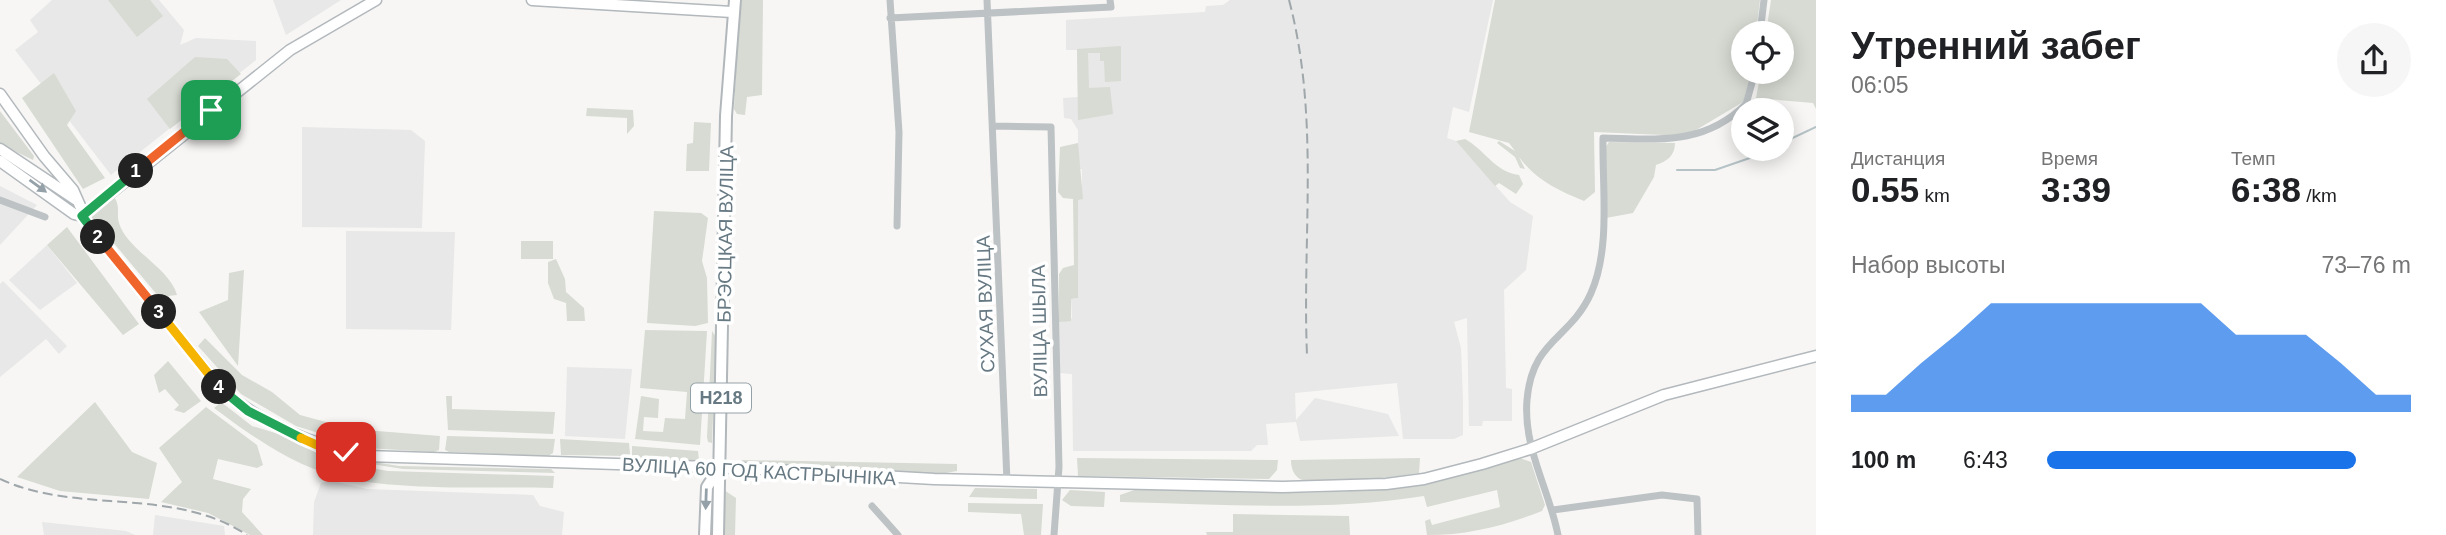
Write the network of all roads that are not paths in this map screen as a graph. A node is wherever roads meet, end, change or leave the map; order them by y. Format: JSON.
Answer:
{"nodes":[{"id":1,"x":376,"y":0,"type":"edge"},
{"id":2,"x":532,"y":0,"type":"edge"},
{"id":3,"x":735,"y":0,"type":"edge"},
{"id":4,"x":890,"y":0,"type":"edge"},
{"id":5,"x":987,"y":0,"type":"edge"},
{"id":6,"x":1764,"y":0,"type":"edge"},
{"id":7,"x":367,"y":3,"type":"edge"},
{"id":8,"x":1110,"y":4,"type":"edge"},
{"id":9,"x":732,"y":12,"type":"junction"},
{"id":10,"x":987,"y":15,"type":"junction"},
{"id":11,"x":890,"y":18,"type":"junction"},
{"id":12,"x":1761,"y":21,"type":"edge"},
{"id":13,"x":1752,"y":84,"type":"edge"},
{"id":14,"x":0,"y":93,"type":"edge"},
{"id":15,"x":993,"y":126,"type":"junction"},
{"id":16,"x":0,"y":149,"type":"edge"},
{"id":17,"x":44,"y":156,"type":"junction"},
{"id":18,"x":0,"y":161,"type":"edge"},
{"id":19,"x":36,"y":171,"type":"junction"},
{"id":20,"x":0,"y":200,"type":"edge"},
{"id":21,"x":79,"y":201,"type":"junction"},
{"id":22,"x":82,"y":216,"type":"junction"},
{"id":23,"x":45,"y":217,"type":"dead end"},
{"id":24,"x":897,"y":226,"type":"dead end"},
{"id":25,"x":1816,"y":356,"type":"edge"},
{"id":26,"x":1531,"y":449,"type":"junction"},
{"id":27,"x":720,"y":467,"type":"junction"},
{"id":28,"x":1007,"y":481,"type":"junction"},
{"id":29,"x":1057,"y":481,"type":"junction"},
{"id":30,"x":872,"y":506,"type":"dead end"},
{"id":31,"x":1553,"y":510,"type":"junction"},
{"id":32,"x":705,"y":535,"type":"edge"},
{"id":33,"x":718,"y":535,"type":"edge"},
{"id":34,"x":898,"y":535,"type":"edge"},
{"id":35,"x":1054,"y":535,"type":"edge"},
{"id":36,"x":1558,"y":535,"type":"edge"},
{"id":37,"x":1699,"y":535,"type":"edge"}],
"edges":[{"from":1,"to":7,"type":"street"},
{"from":2,"to":9,"type":"street"},
{"from":3,"to":9,"type":"main road","name":"БРЭСЦКАЯ ВУЛІЦА","number":"Н218"},
{"from":4,"to":11,"type":"street"},
{"from":5,"to":10,"type":"street","name":"СУХАЯ ВУЛІЦА"},
{"from":6,"to":12,"type":"street"},
{"from":7,"to":22,"type":"street"},
{"from":8,"to":10,"type":"street"},
{"from":9,"to":27,"type":"main road","name":"БРЭСЦКАЯ ВУЛІЦА","number":"Н218"},
{"from":10,"to":11,"type":"street"},
{"from":10,"to":15,"type":"street","name":"СУХАЯ ВУЛІЦА"},
{"from":11,"to":24,"type":"street"},
{"from":13,"to":26,"type":"street"},
{"from":14,"to":17,"type":"street"},
{"from":15,"to":28,"type":"street","name":"СУХАЯ ВУЛІЦА"},
{"from":15,"to":29,"type":"street","name":"ВУЛІЦА ШЫЛА"},
{"from":16,"to":19,"type":"street"},
{"from":17,"to":19,"type":"street"},
{"from":17,"to":21,"type":"street"},
{"from":18,"to":22,"type":"street","name":"ВУЛІЦА 60 ГОД КАСТРЫЧНІКА","one_way":true},
{"from":19,"to":21,"type":"street"},
{"from":20,"to":23,"type":"street"},
{"from":21,"to":22,"type":"street","name":"ВУЛІЦА 60 ГОД КАСТРЫЧНІКА"},
{"from":22,"to":27,"type":"street","name":"ВУЛІЦА 60 ГОД КАСТРЫЧНІКА"},
{"from":25,"to":26,"type":"street","name":"ВУЛІЦА 60 ГОД КАСТРЫЧНІКА"},
{"from":26,"to":29,"type":"street","name":"ВУЛІЦА 60 ГОД КАСТРЫЧНІКА"},
{"from":26,"to":31,"type":"street"},
{"from":27,"to":28,"type":"street","name":"ВУЛІЦА 60 ГОД КАСТРЫЧНІКА"},
{"from":27,"to":32,"type":"main road","name":"БРЭСЦКАЯ ВУЛІЦА","number":"Н218","one_way":true},
{"from":27,"to":33,"type":"main road","name":"БРЭСЦКАЯ ВУЛІЦА","number":"Н218"},
{"from":28,"to":29,"type":"street","name":"ВУЛІЦА 60 ГОД КАСТРЫЧНІКА"},
{"from":29,"to":35,"type":"street","name":"ВУЛІЦА ШЫЛА"},
{"from":30,"to":34,"type":"street"},
{"from":31,"to":36,"type":"street"},
{"from":31,"to":37,"type":"street"}]}
